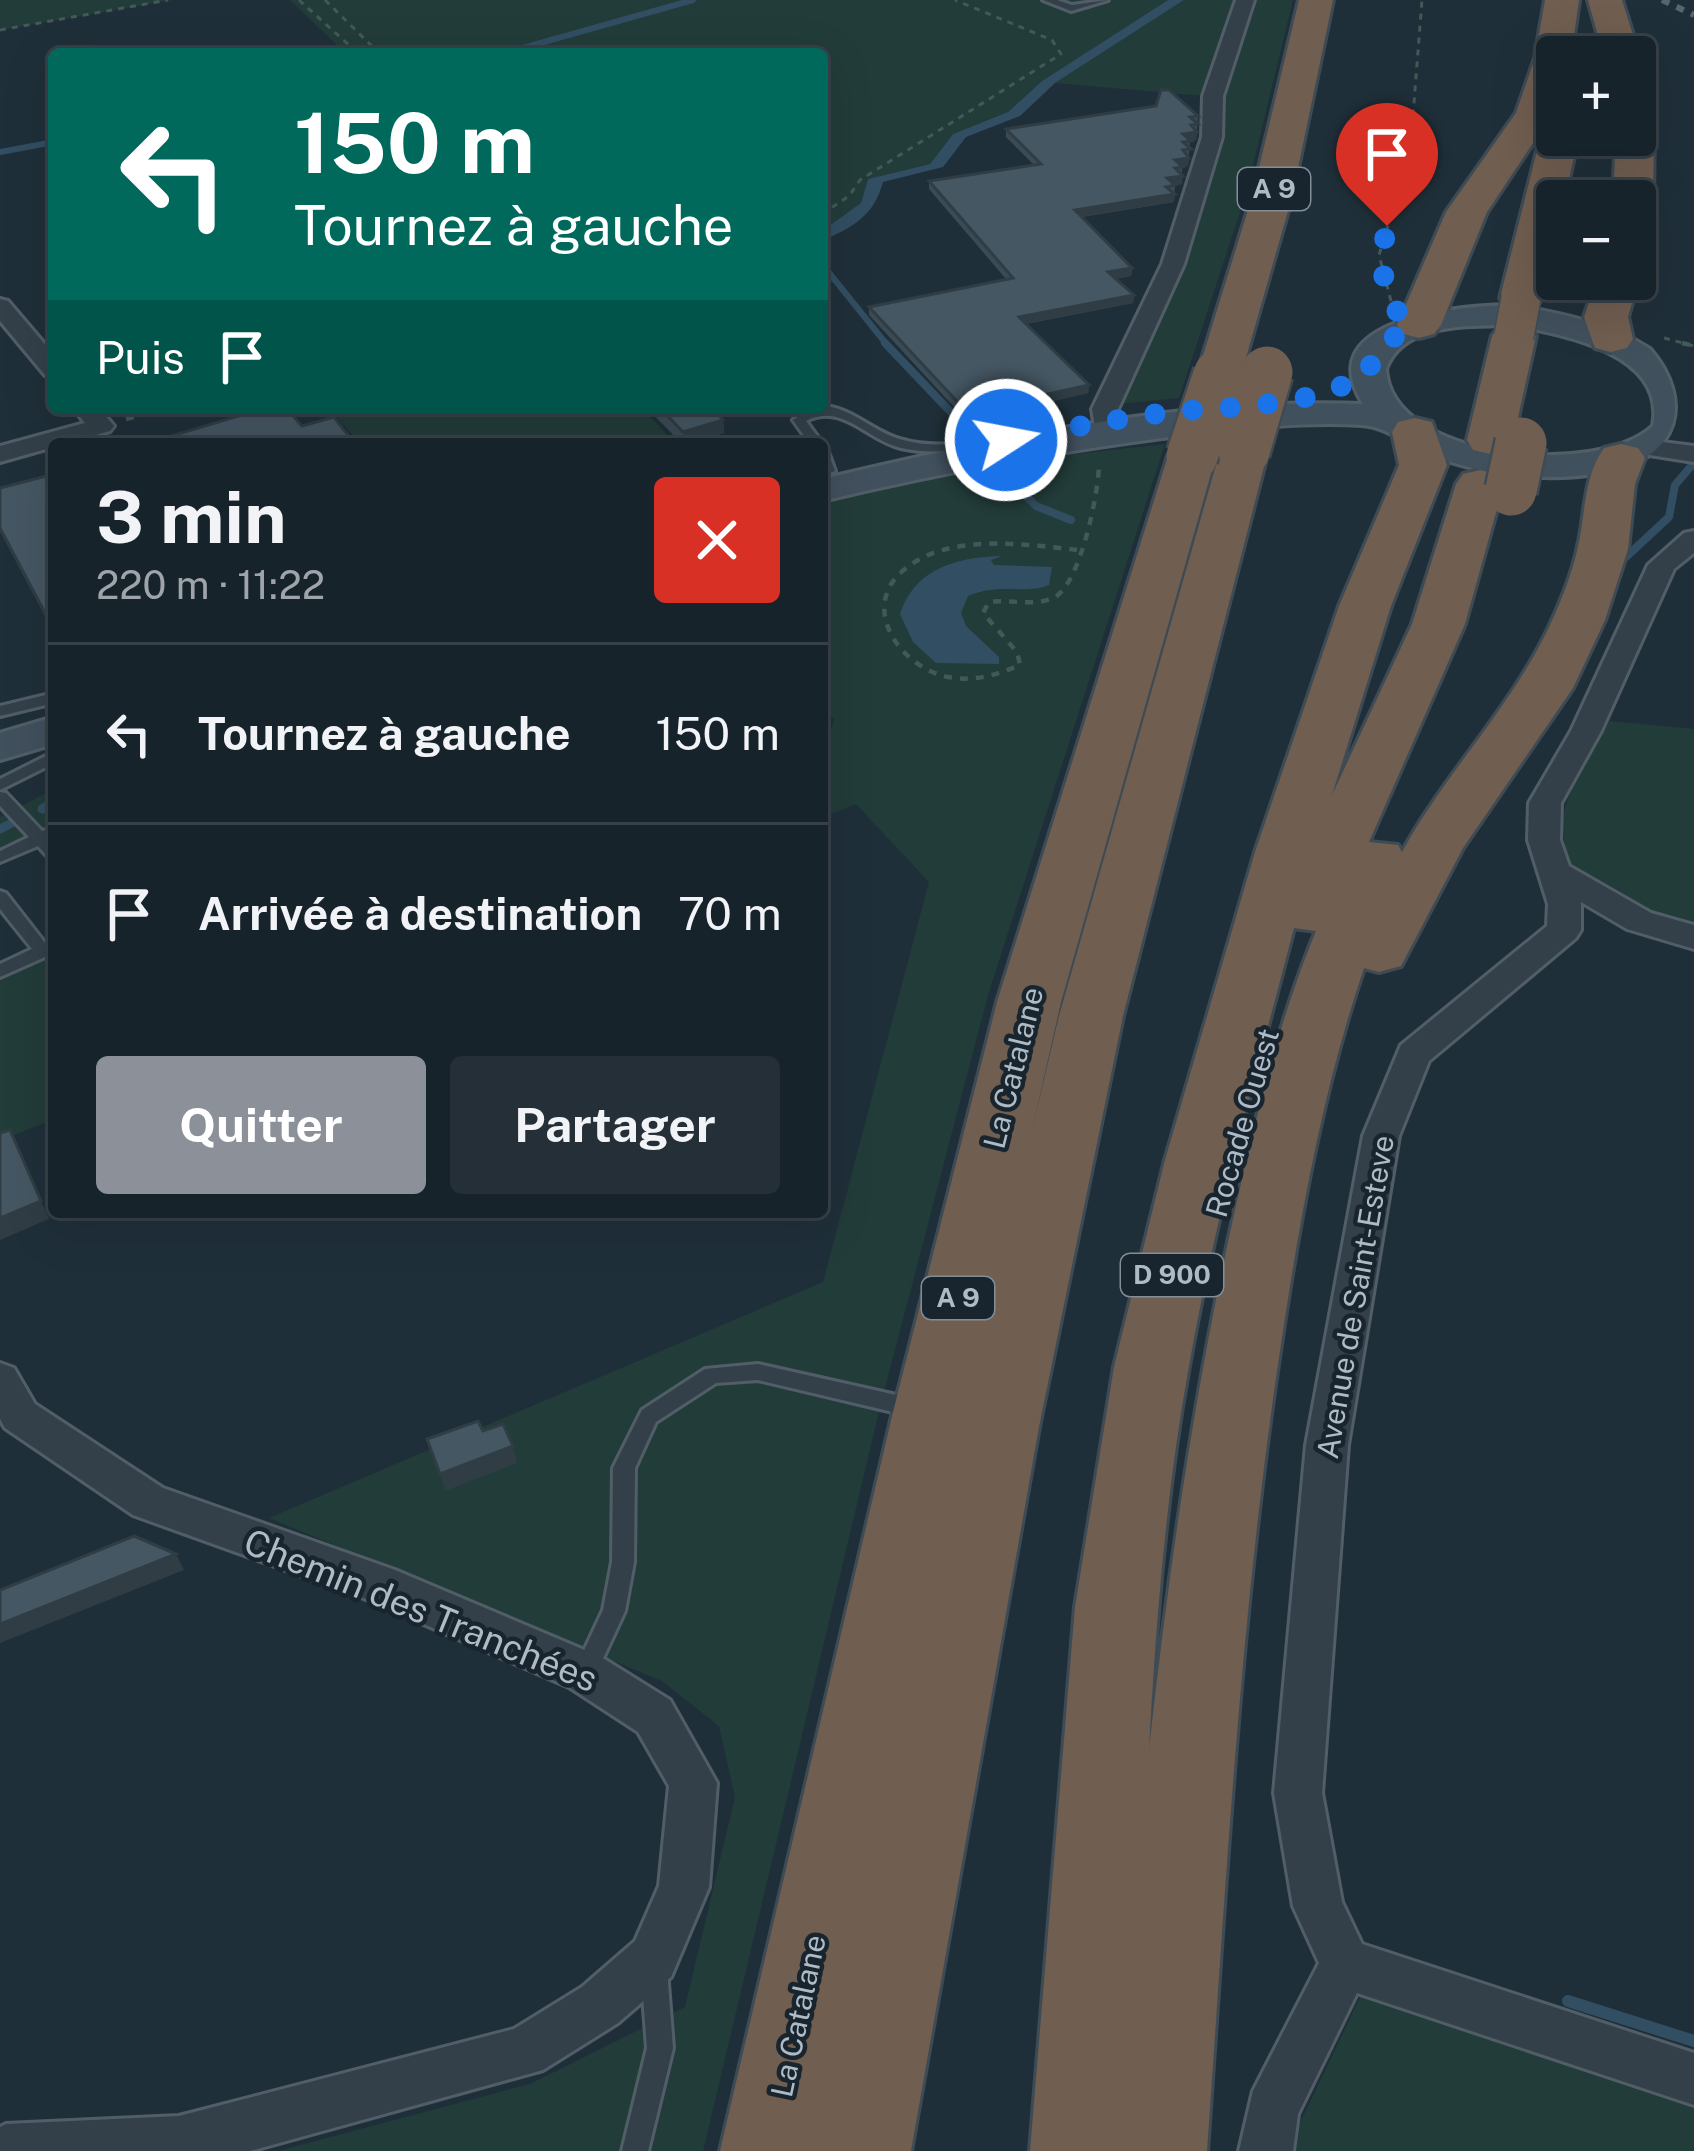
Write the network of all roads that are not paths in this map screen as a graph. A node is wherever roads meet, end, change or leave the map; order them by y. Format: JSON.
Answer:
{"nodes":[{"id":1,"x":1048,"y":0,"type":"edge"},
{"id":2,"x":1103,"y":0,"type":"edge"},
{"id":3,"x":1245,"y":0,"type":"edge"},
{"id":4,"x":1316,"y":0,"type":"edge"},
{"id":5,"x":1350,"y":0,"type":"edge"},
{"id":6,"x":1565,"y":0,"type":"edge"},
{"id":7,"x":1590,"y":0,"type":"edge"},
{"id":8,"x":1606,"y":0,"type":"edge"},
{"id":9,"x":1568,"y":36,"type":"edge"},
{"id":10,"x":1593,"y":36,"type":"edge"},
{"id":11,"x":1616,"y":36,"type":"edge"},
{"id":12,"x":1345,"y":44,"type":"dead end"},
{"id":13,"x":1557,"y":156,"type":"edge"},
{"id":14,"x":1611,"y":300,"type":"edge"},
{"id":15,"x":0,"y":306,"type":"edge"},
{"id":16,"x":1537,"y":310,"type":"edge"},
{"id":17,"x":1414,"y":326,"type":"junction"},
{"id":18,"x":1627,"y":347,"type":"junction"},
{"id":19,"x":1272,"y":351,"type":"dead end"},
{"id":20,"x":1694,"y":359,"type":"edge"},
{"id":21,"x":48,"y":363,"type":"edge"},
{"id":22,"x":1368,"y":373,"type":"junction"},
{"id":23,"x":828,"y":410,"type":"edge"},
{"id":24,"x":816,"y":414,"type":"edge"},
{"id":25,"x":94,"y":417,"type":"edge"},
{"id":26,"x":1404,"y":424,"type":"junction"},
{"id":27,"x":1098,"y":429,"type":"junction"},
{"id":28,"x":1052,"y":431,"type":"junction"},
{"id":29,"x":1671,"y":431,"type":"edge"},
{"id":30,"x":812,"y":438,"type":"edge"},
{"id":31,"x":0,"y":454,"type":"edge"},
{"id":32,"x":1218,"y":454,"type":"junction"},
{"id":33,"x":1501,"y":464,"type":"junction"},
{"id":34,"x":828,"y":475,"type":"edge"},
{"id":35,"x":828,"y":489,"type":"edge"},
{"id":36,"x":1694,"y":539,"type":"edge"},
{"id":37,"x":48,"y":699,"type":"edge"},
{"id":38,"x":0,"y":711,"type":"edge"},
{"id":39,"x":48,"y":712,"type":"edge"},
{"id":40,"x":0,"y":727,"type":"edge"},
{"id":41,"x":48,"y":732,"type":"edge"},
{"id":42,"x":0,"y":747,"type":"edge"},
{"id":43,"x":48,"y":760,"type":"edge"},
{"id":44,"x":0,"y":784,"type":"edge"},
{"id":45,"x":0,"y":797,"type":"edge"},
{"id":46,"x":47,"y":835,"type":"edge"},
{"id":47,"x":0,"y":857,"type":"edge"},
{"id":48,"x":1555,"y":872,"type":"junction"},
{"id":49,"x":0,"y":897,"type":"edge"},
{"id":50,"x":1639,"y":921,"type":"junction"},
{"id":51,"x":1564,"y":930,"type":"junction"},
{"id":52,"x":1694,"y":937,"type":"edge"},
{"id":53,"x":48,"y":949,"type":"edge"},
{"id":54,"x":0,"y":971,"type":"edge"},
{"id":55,"x":0,"y":1381,"type":"edge"},
{"id":56,"x":931,"y":1412,"type":"junction"},
{"id":57,"x":1223,"y":1458,"type":"junction"},
{"id":58,"x":585,"y":1672,"type":"junction"},
{"id":59,"x":653,"y":1959,"type":"junction"},
{"id":60,"x":1345,"y":1964,"type":"junction"},
{"id":61,"x":1694,"y":2079,"type":"edge"},
{"id":62,"x":6,"y":2151,"type":"edge"},
{"id":63,"x":635,"y":2151,"type":"edge"},
{"id":64,"x":770,"y":2151,"type":"edge"},
{"id":65,"x":862,"y":2151,"type":"edge"},
{"id":66,"x":1083,"y":2151,"type":"edge"},
{"id":67,"x":1158,"y":2151,"type":"edge"},
{"id":68,"x":1266,"y":2151,"type":"edge"}],
"edges":[{"from":1,"to":2,"type":"lane"},
{"from":3,"to":27,"type":"street"},
{"from":4,"to":32,"type":"highway","name":"La Catalane","number":"A 9","bridge":true},
{"from":5,"to":12,"type":"highway"},
{"from":6,"to":9,"type":"highway"},
{"from":6,"to":17,"type":"highway"},
{"from":7,"to":10,"type":"highway"},
{"from":8,"to":11,"type":"highway"},
{"from":13,"to":16,"type":"highway","name":"Rocade Ouest","number":"D 900"},
{"from":14,"to":18,"type":"highway"},
{"from":15,"to":21,"type":"street"},
{"from":16,"to":33,"type":"highway","name":"Rocade Ouest","number":"D 900"},
{"from":17,"to":18,"type":"main road"},
{"from":17,"to":22,"type":"main road"},
{"from":18,"to":20,"type":"main road"},
{"from":18,"to":29,"type":"main road"},
{"from":19,"to":32,"type":"highway","name":"La Catalane","number":"A 9","bridge":true},
{"from":22,"to":26,"type":"main road"},
{"from":22,"to":27,"type":"main road"},
{"from":23,"to":28,"type":"lane"},
{"from":24,"to":30,"type":"lane"},
{"from":25,"to":31,"type":"street"},
{"from":26,"to":27,"type":"main road"},
{"from":26,"to":29,"type":"main road"},
{"from":26,"to":66,"type":"highway","number":"D 900"},
{"from":27,"to":28,"type":"main road"},
{"from":27,"to":35,"type":"main road"},
{"from":28,"to":34,"type":"main road"},
{"from":29,"to":57,"type":"highway","number":"D 900"},
{"from":32,"to":56,"type":"highway","name":"La Catalane","number":"A 9"},
{"from":32,"to":65,"type":"highway","name":"La Catalane","number":"A 9"},
{"from":33,"to":57,"type":"highway","name":"Rocade Ouest","number":"D 900"},
{"from":33,"to":66,"type":"highway","name":"Rocade Ouest","number":"D 900"},
{"from":36,"to":48,"type":"street"},
{"from":37,"to":38,"type":"lane"},
{"from":39,"to":40,"type":"main road"},
{"from":41,"to":42,"type":"main road"},
{"from":43,"to":44,"type":"lane"},
{"from":45,"to":46,"type":"lane"},
{"from":46,"to":47,"type":"lane"},
{"from":48,"to":50,"type":"street"},
{"from":48,"to":51,"type":"street"},
{"from":49,"to":53,"type":"lane"},
{"from":50,"to":51,"type":"street"},
{"from":50,"to":52,"type":"street"},
{"from":51,"to":60,"type":"street","name":"Avenue de Saint-Esteve"},
{"from":53,"to":54,"type":"lane"},
{"from":55,"to":58,"type":"street","name":"Chemin des Tranchées"},
{"from":56,"to":58,"type":"lane"},
{"from":56,"to":64,"type":"highway","name":"La Catalane","number":"A 9"},
{"from":57,"to":67,"type":"highway","name":"Rocade Ouest","number":"D 900"},
{"from":58,"to":59,"type":"street","name":"Chemin des Tranchées"},
{"from":59,"to":62,"type":"street","name":"Chemin des Tranchées"},
{"from":59,"to":63,"type":"lane"},
{"from":60,"to":61,"type":"street"},
{"from":60,"to":68,"type":"street"}]}
